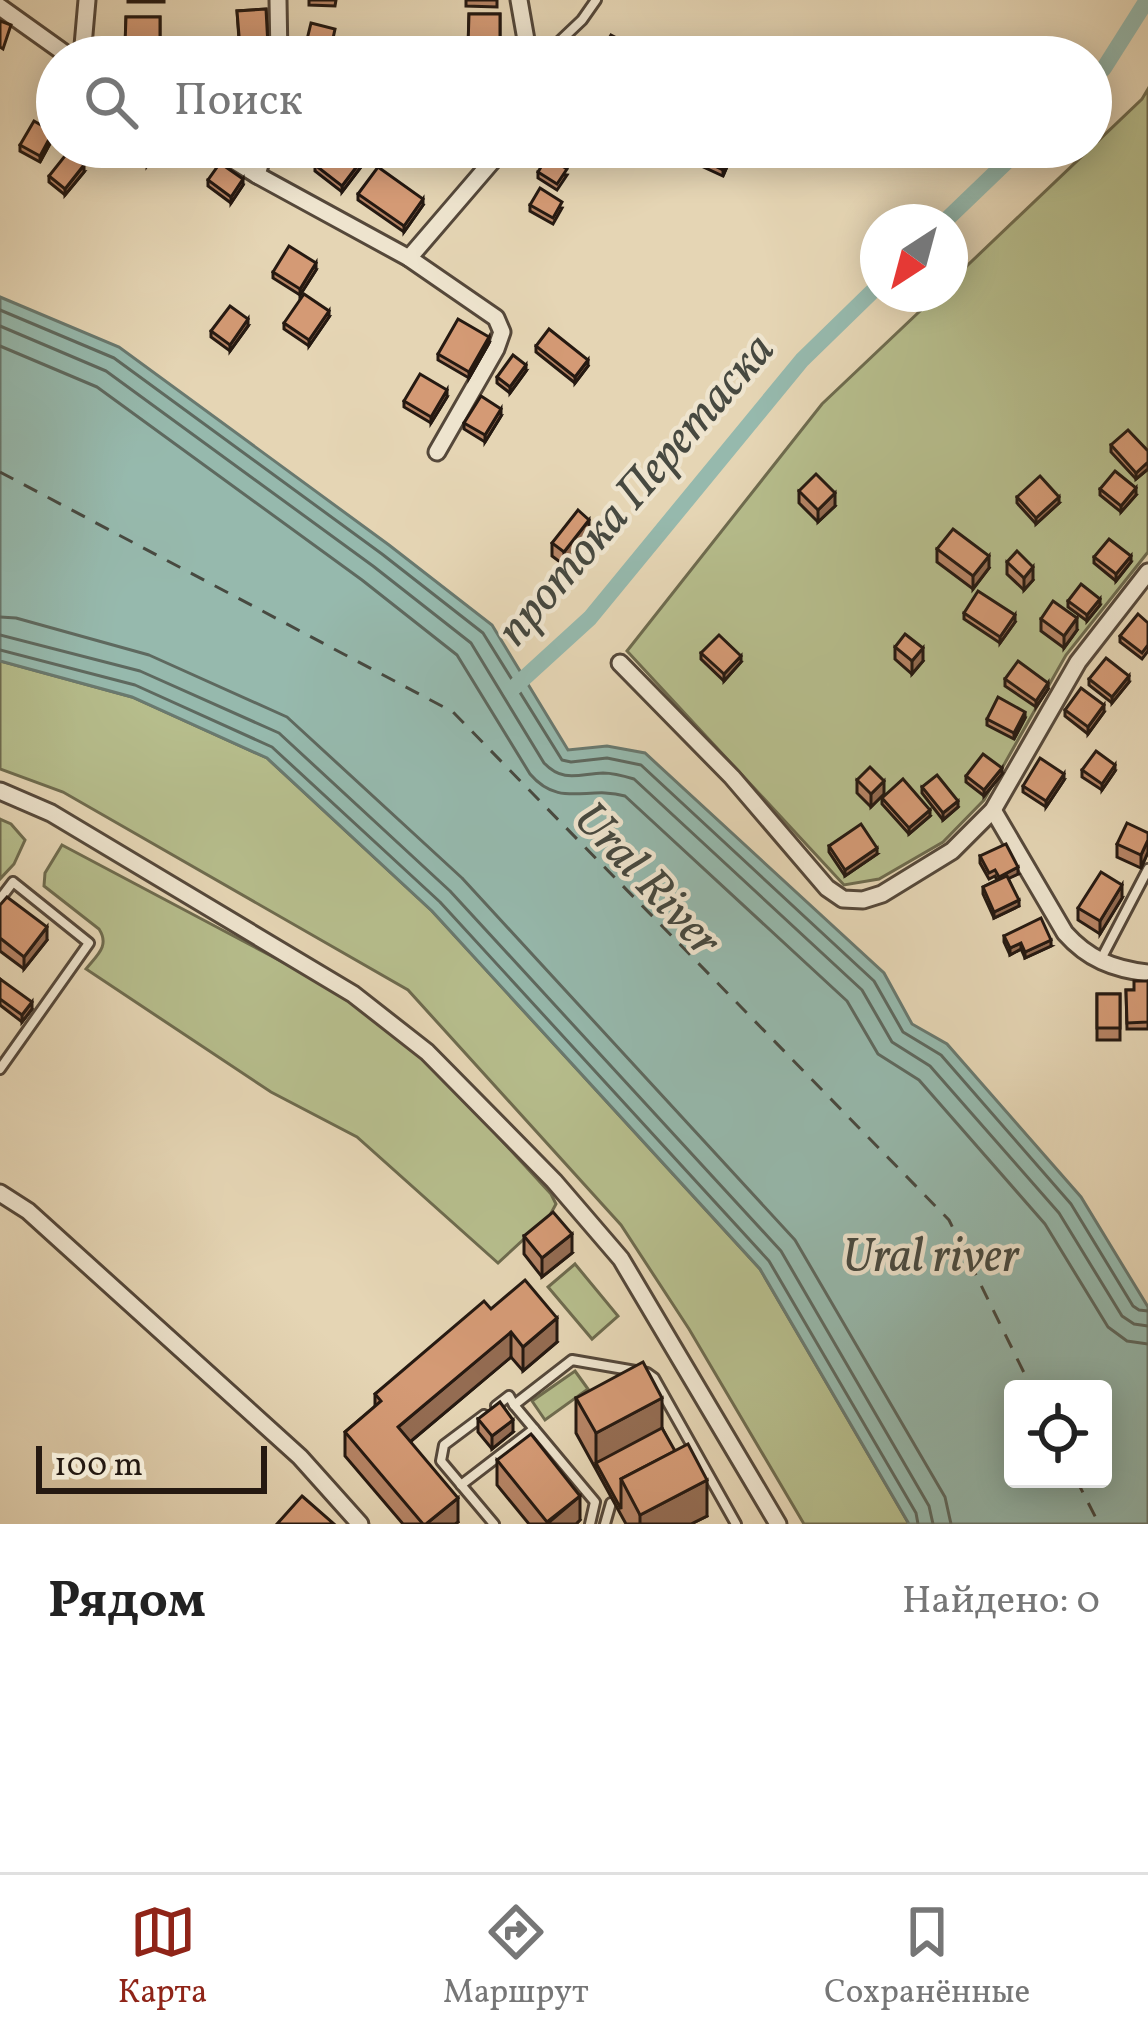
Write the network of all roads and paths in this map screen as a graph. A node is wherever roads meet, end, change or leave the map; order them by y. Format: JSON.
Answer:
{"nodes":[{"id":1,"x":87,"y":0,"type":"edge"},
{"id":2,"x":278,"y":0,"type":"edge"},
{"id":3,"x":519,"y":0,"type":"edge"},
{"id":4,"x":596,"y":0,"type":"edge"},
{"id":5,"x":0,"y":7,"type":"edge"},
{"id":6,"x":41,"y":36,"type":"edge"},
{"id":7,"x":84,"y":36,"type":"edge"},
{"id":8,"x":279,"y":36,"type":"edge"},
{"id":9,"x":525,"y":36,"type":"edge"},
{"id":10,"x":565,"y":36,"type":"edge"},
{"id":11,"x":246,"y":168,"type":"edge"},
{"id":12,"x":259,"y":168,"type":"edge"},
{"id":13,"x":486,"y":168,"type":"edge"},
{"id":14,"x":257,"y":175,"type":"junction"},
{"id":15,"x":409,"y":258,"type":"junction"},
{"id":16,"x":437,"y":452,"type":"dead end"},
{"id":17,"x":1148,"y":572,"type":"edge"},
{"id":18,"x":620,"y":663,"type":"dead end"},
{"id":19,"x":0,"y":791,"type":"edge"},
{"id":20,"x":993,"y":810,"type":"junction"},
{"id":21,"x":1148,"y":869,"type":"edge"},
{"id":22,"x":0,"y":899,"type":"edge"},
{"id":23,"x":1100,"y":962,"type":"junction"},
{"id":24,"x":1148,"y":974,"type":"edge"},
{"id":25,"x":0,"y":1069,"type":"edge"},
{"id":26,"x":0,"y":1192,"type":"edge"},
{"id":27,"x":514,"y":1405,"type":"junction"},
{"id":28,"x":534,"y":1429,"type":"junction"},
{"id":29,"x":461,"y":1485,"type":"junction"},
{"id":30,"x":610,"y":1503,"type":"edge"},
{"id":31,"x":360,"y":1524,"type":"edge"},
{"id":32,"x":494,"y":1524,"type":"edge"},
{"id":33,"x":590,"y":1524,"type":"edge"},
{"id":34,"x":605,"y":1524,"type":"edge"},
{"id":35,"x":736,"y":1524,"type":"edge"},
{"id":36,"x":778,"y":1524,"type":"edge"}],
"edges":[{"from":1,"to":7,"type":"street"},
{"from":2,"to":8,"type":"street"},
{"from":3,"to":9,"type":"street"},
{"from":4,"to":10,"type":"lane"},
{"from":5,"to":6,"type":"street"},
{"from":11,"to":14,"type":"street"},
{"from":12,"to":14,"type":"street"},
{"from":13,"to":15,"type":"street"},
{"from":14,"to":15,"type":"street"},
{"from":15,"to":16,"type":"street"},
{"from":17,"to":20,"type":"street"},
{"from":18,"to":20,"type":"street"},
{"from":19,"to":36,"type":"street"},
{"from":20,"to":23,"type":"street"},
{"from":21,"to":23,"type":"lane"},
{"from":22,"to":25,"type":"lane"},
{"from":23,"to":24,"type":"street"},
{"from":26,"to":31,"type":"street"},
{"from":27,"to":28,"type":"lane"},
{"from":27,"to":29,"type":"lane"},
{"from":27,"to":35,"type":"lane"},
{"from":28,"to":29,"type":"lane"},
{"from":28,"to":33,"type":"lane"},
{"from":29,"to":32,"type":"lane"},
{"from":30,"to":34,"type":"lane"}]}
